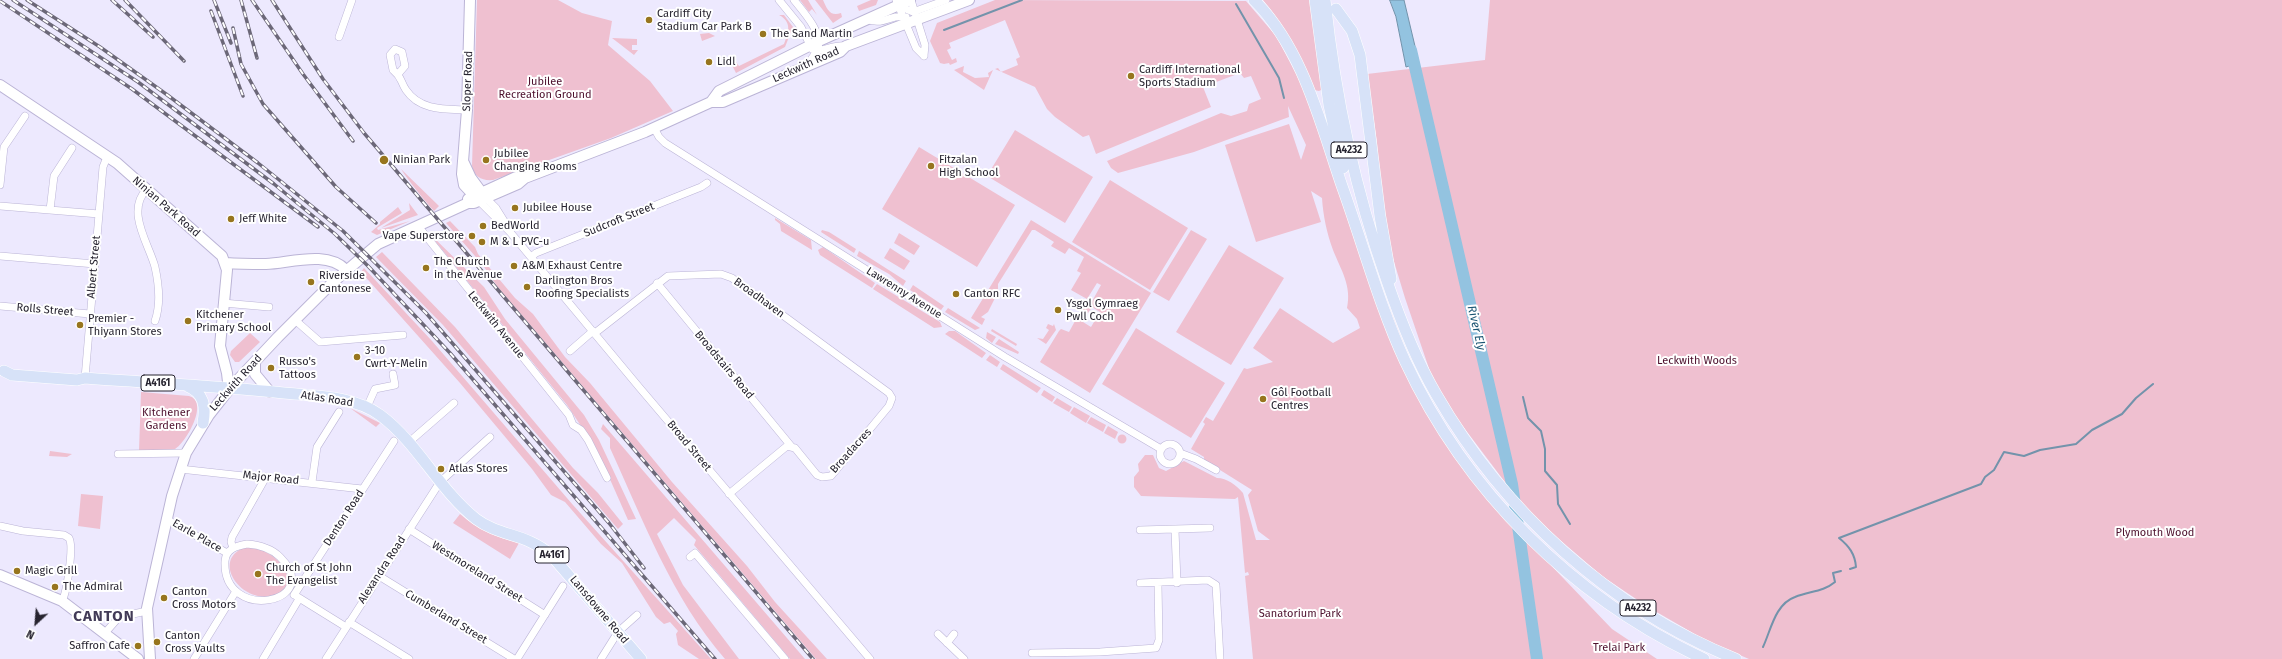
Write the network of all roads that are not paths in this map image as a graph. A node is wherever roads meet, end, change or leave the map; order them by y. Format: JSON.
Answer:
{"nodes":[{"id":1,"x":352,"y":0,"type":"edge"},
{"id":2,"x":470,"y":0,"type":"edge"},
{"id":3,"x":779,"y":0,"type":"edge"},
{"id":4,"x":794,"y":0,"type":"edge"},
{"id":5,"x":911,"y":0,"type":"edge"},
{"id":6,"x":946,"y":0,"type":"edge"},
{"id":7,"x":969,"y":0,"type":"edge"},
{"id":8,"x":1254,"y":0,"type":"edge"},
{"id":9,"x":1315,"y":0,"type":"edge"},
{"id":10,"x":1325,"y":0,"type":"edge"},
{"id":11,"x":898,"y":3,"type":"edge"},
{"id":12,"x":1336,"y":9,"type":"dead end"},
{"id":13,"x":915,"y":16,"type":"junction"},
{"id":14,"x":868,"y":20,"type":"junction"},
{"id":15,"x":905,"y":21,"type":"junction"},
{"id":16,"x":339,"y":37,"type":"dead end"},
{"id":17,"x":819,"y":41,"type":"junction"},
{"id":18,"x":846,"y":46,"type":"junction"},
{"id":19,"x":812,"y":48,"type":"junction"},
{"id":20,"x":806,"y":66,"type":"junction"},
{"id":21,"x":399,"y":74,"type":"dead end"},
{"id":22,"x":0,"y":85,"type":"edge"},
{"id":23,"x":711,"y":102,"type":"junction"},
{"id":24,"x":467,"y":110,"type":"junction"},
{"id":25,"x":25,"y":116,"type":"dead end"},
{"id":26,"x":654,"y":128,"type":"junction"},
{"id":27,"x":72,"y":148,"type":"dead end"},
{"id":28,"x":107,"y":157,"type":"junction"},
{"id":29,"x":707,"y":183,"type":"dead end"},
{"id":30,"x":0,"y":185,"type":"edge"},
{"id":31,"x":146,"y":189,"type":"junction"},
{"id":32,"x":477,"y":198,"type":"junction"},
{"id":33,"x":0,"y":206,"type":"edge"},
{"id":34,"x":50,"y":210,"type":"junction"},
{"id":35,"x":99,"y":214,"type":"junction"},
{"id":36,"x":418,"y":226,"type":"junction"},
{"id":37,"x":1357,"y":229,"type":"junction"},
{"id":38,"x":0,"y":256,"type":"edge"},
{"id":39,"x":531,"y":257,"type":"junction"},
{"id":40,"x":226,"y":263,"type":"junction"},
{"id":41,"x":95,"y":264,"type":"junction"},
{"id":42,"x":346,"y":270,"type":"junction"},
{"id":43,"x":657,"y":283,"type":"junction"},
{"id":44,"x":1392,"y":295,"type":"junction"},
{"id":45,"x":224,"y":303,"type":"junction"},
{"id":46,"x":0,"y":306,"type":"edge"},
{"id":47,"x":270,"y":307,"type":"dead end"},
{"id":48,"x":90,"y":314,"type":"junction"},
{"id":49,"x":295,"y":320,"type":"junction"},
{"id":50,"x":155,"y":322,"type":"dead end"},
{"id":51,"x":594,"y":332,"type":"junction"},
{"id":52,"x":403,"y":335,"type":"dead end"},
{"id":53,"x":570,"y":351,"type":"dead end"},
{"id":54,"x":255,"y":362,"type":"junction"},
{"id":55,"x":2,"y":371,"type":"edge"},
{"id":56,"x":393,"y":374,"type":"dead end"},
{"id":57,"x":85,"y":378,"type":"junction"},
{"id":58,"x":185,"y":385,"type":"junction"},
{"id":59,"x":231,"y":387,"type":"junction"},
{"id":60,"x":270,"y":392,"type":"junction"},
{"id":61,"x":892,"y":398,"type":"joint"},
{"id":62,"x":454,"y":402,"type":"dead end"},
{"id":63,"x":367,"y":407,"type":"junction"},
{"id":64,"x":339,"y":412,"type":"dead end"},
{"id":65,"x":203,"y":423,"type":"junction"},
{"id":66,"x":490,"y":437,"type":"dead end"},
{"id":67,"x":394,"y":441,"type":"dead end"},
{"id":68,"x":408,"y":443,"type":"junction"},
{"id":69,"x":791,"y":446,"type":"junction"},
{"id":70,"x":1161,"y":449,"type":"junction"},
{"id":71,"x":186,"y":453,"type":"junction"},
{"id":72,"x":1180,"y":453,"type":"junction"},
{"id":73,"x":118,"y":454,"type":"dead end"},
{"id":74,"x":180,"y":469,"type":"junction"},
{"id":75,"x":1216,"y":470,"type":"dead end"},
{"id":76,"x":266,"y":477,"type":"junction"},
{"id":77,"x":607,"y":478,"type":"dead end"},
{"id":78,"x":312,"y":482,"type":"junction"},
{"id":79,"x":440,"y":482,"type":"junction"},
{"id":80,"x":362,"y":489,"type":"junction"},
{"id":81,"x":729,"y":494,"type":"junction"},
{"id":82,"x":166,"y":519,"type":"junction"},
{"id":83,"x":0,"y":526,"type":"edge"},
{"id":84,"x":1210,"y":528,"type":"dead end"},
{"id":85,"x":409,"y":529,"type":"junction"},
{"id":86,"x":1140,"y":530,"type":"dead end"},
{"id":87,"x":1175,"y":530,"type":"junction"},
{"id":88,"x":233,"y":548,"type":"junction"},
{"id":89,"x":227,"y":553,"type":"junction"},
{"id":90,"x":690,"y":557,"type":"dead end"},
{"id":91,"x":0,"y":575,"type":"edge"},
{"id":92,"x":379,"y":576,"type":"junction"},
{"id":93,"x":1177,"y":582,"type":"junction"},
{"id":94,"x":1140,"y":584,"type":"dead end"},
{"id":95,"x":1158,"y":584,"type":"junction"},
{"id":96,"x":563,"y":586,"type":"dead end"},
{"id":97,"x":236,"y":591,"type":"junction"},
{"id":98,"x":293,"y":595,"type":"junction"},
{"id":99,"x":62,"y":601,"type":"junction"},
{"id":100,"x":147,"y":611,"type":"junction"},
{"id":101,"x":545,"y":615,"type":"junction"},
{"id":102,"x":637,"y":615,"type":"dead end"},
{"id":103,"x":347,"y":625,"type":"junction"},
{"id":104,"x":618,"y":632,"type":"junction"},
{"id":105,"x":105,"y":633,"type":"junction"},
{"id":106,"x":938,"y":634,"type":"dead end"},
{"id":107,"x":954,"y":634,"type":"dead end"},
{"id":108,"x":947,"y":643,"type":"junction"},
{"id":109,"x":1032,"y":653,"type":"dead end"},
{"id":110,"x":1100,"y":656,"type":"edge"},
{"id":111,"x":138,"y":659,"type":"edge"},
{"id":112,"x":150,"y":659,"type":"edge"},
{"id":113,"x":194,"y":659,"type":"edge"},
{"id":114,"x":263,"y":659,"type":"edge"},
{"id":115,"x":326,"y":659,"type":"edge"},
{"id":116,"x":409,"y":659,"type":"edge"},
{"id":117,"x":516,"y":659,"type":"edge"},
{"id":118,"x":601,"y":659,"type":"edge"},
{"id":119,"x":641,"y":659,"type":"edge"},
{"id":120,"x":785,"y":659,"type":"edge"},
{"id":121,"x":870,"y":659,"type":"edge"},
{"id":122,"x":964,"y":659,"type":"edge"},
{"id":123,"x":1220,"y":659,"type":"edge"},
{"id":124,"x":1704,"y":659,"type":"edge"},
{"id":125,"x":1736,"y":659,"type":"edge"}],
"edges":[{"from":1,"to":16,"type":"street"},
{"from":2,"to":24,"type":"main road","name":"Sloper Road"},
{"from":3,"to":19,"type":"street"},
{"from":4,"to":17,"type":"street"},
{"from":5,"to":11,"type":"main road","name":"Leckwith Road"},
{"from":5,"to":13,"type":"street"},
{"from":6,"to":13,"type":"street"},
{"from":7,"to":13,"type":"main road","name":"Leckwith Road"},
{"from":8,"to":37,"type":"main road"},
{"from":9,"to":37,"type":"main road","number":"A4232"},
{"from":10,"to":44,"type":"main road","number":"A4232"},
{"from":11,"to":13,"type":"street"},
{"from":11,"to":14,"type":"main road","name":"Leckwith Road"},
{"from":11,"to":15,"type":"street"},
{"from":12,"to":44,"type":"main road"},
{"from":13,"to":15,"type":"main road","name":"Leckwith Road"},
{"from":13,"to":15,"type":"street"},
{"from":14,"to":15,"type":"street"},
{"from":14,"to":17,"type":"main road","name":"Leckwith Road"},
{"from":15,"to":18,"type":"main road","name":"Leckwith Road"},
{"from":17,"to":19,"type":"main road","name":"Leckwith Road"},
{"from":18,"to":19,"type":"street"},
{"from":18,"to":20,"type":"main road","name":"Leckwith Road"},
{"from":19,"to":20,"type":"street"},
{"from":19,"to":23,"type":"main road","name":"Leckwith Road"},
{"from":20,"to":23,"type":"main road","name":"Leckwith Road"},
{"from":21,"to":24,"type":"street"},
{"from":22,"to":28,"type":"main road","name":"Ninian Park Road"},
{"from":23,"to":26,"type":"main road","name":"Leckwith Road"},
{"from":24,"to":32,"type":"main road","name":"Sloper Road"},
{"from":25,"to":30,"type":"street"},
{"from":26,"to":32,"type":"main road","name":"Leckwith Road"},
{"from":26,"to":70,"type":"street","name":"Lawrenny Avenue"},
{"from":27,"to":34,"type":"street"},
{"from":28,"to":31,"type":"main road","name":"Ninian Park Road"},
{"from":28,"to":35,"type":"street","name":"Albert Street"},
{"from":29,"to":39,"type":"street","name":"Sudcroft Street"},
{"from":31,"to":40,"type":"main road","name":"Ninian Park Road"},
{"from":31,"to":50,"type":"street"},
{"from":32,"to":36,"type":"main road","name":"Leckwith Road"},
{"from":32,"to":39,"type":"street","name":"Broad Street"},
{"from":33,"to":34,"type":"street"},
{"from":34,"to":35,"type":"street"},
{"from":35,"to":41,"type":"street","name":"Albert Street"},
{"from":36,"to":42,"type":"main road","name":"Leckwith Road"},
{"from":36,"to":77,"type":"street","name":"Leckwith Avenue"},
{"from":37,"to":124,"type":"main road","number":"A4232"},
{"from":38,"to":41,"type":"street"},
{"from":39,"to":51,"type":"street","name":"Broad Street"},
{"from":40,"to":42,"type":"main road"},
{"from":40,"to":45,"type":"main road"},
{"from":41,"to":48,"type":"street","name":"Albert Street"},
{"from":42,"to":49,"type":"main road","name":"Leckwith Road"},
{"from":43,"to":51,"type":"street","name":"Broadhaven"},
{"from":43,"to":61,"type":"street","name":"Broadhaven"},
{"from":43,"to":69,"type":"street","name":"Broadstairs Road"},
{"from":44,"to":125,"type":"main road","number":"A4232"},
{"from":45,"to":47,"type":"street"},
{"from":45,"to":59,"type":"main road"},
{"from":46,"to":48,"type":"street","name":"Rolls Street"},
{"from":48,"to":57,"type":"street","name":"Albert Street"},
{"from":49,"to":52,"type":"street"},
{"from":49,"to":54,"type":"main road","name":"Leckwith Road"},
{"from":51,"to":53,"type":"street","name":"Broadhaven"},
{"from":51,"to":81,"type":"street","name":"Broad Street"},
{"from":54,"to":59,"type":"main road","name":"Leckwith Road"},
{"from":54,"to":60,"type":"main road"},
{"from":55,"to":57,"type":"main road","number":"A4161"},
{"from":56,"to":63,"type":"street"},
{"from":57,"to":58,"type":"main road","number":"A4161"},
{"from":58,"to":59,"type":"main road","number":"A4161"},
{"from":58,"to":65,"type":"main road"},
{"from":59,"to":60,"type":"main road","name":"Atlas Road","number":"A4161"},
{"from":59,"to":65,"type":"main road","name":"Leckwith Road"},
{"from":60,"to":63,"type":"main road","name":"Atlas Road","number":"A4161"},
{"from":61,"to":69,"type":"street","name":"Broadacres"},
{"from":62,"to":68,"type":"street"},
{"from":63,"to":68,"type":"main road","name":"Atlas Road","number":"A4161"},
{"from":64,"to":78,"type":"street"},
{"from":65,"to":71,"type":"main road","name":"Leckwith Road"},
{"from":66,"to":79,"type":"street","name":"Alexandra Road"},
{"from":67,"to":80,"type":"street","name":"Denton Road"},
{"from":68,"to":79,"type":"main road","name":"Atlas Road","number":"A4161"},
{"from":69,"to":81,"type":"street"},
{"from":70,"to":72,"type":"street"},
{"from":70,"to":72,"type":"street","name":"Lawrenny Avenue"},
{"from":71,"to":73,"type":"street"},
{"from":71,"to":74,"type":"main road","name":"Leckwith Road"},
{"from":72,"to":75,"type":"street"},
{"from":74,"to":76,"type":"street","name":"Major Road"},
{"from":74,"to":82,"type":"main road","name":"Leckwith Road"},
{"from":76,"to":78,"type":"street","name":"Major Road"},
{"from":76,"to":88,"type":"street"},
{"from":78,"to":80,"type":"street","name":"Major Road"},
{"from":79,"to":85,"type":"street","name":"Alexandra Road"},
{"from":79,"to":104,"type":"main road","name":"Lansdowne Road","number":"A4161"},
{"from":80,"to":98,"type":"street","name":"Denton Road"},
{"from":81,"to":121,"type":"street","name":"Broad Street"},
{"from":82,"to":89,"type":"street","name":"Earle Place"},
{"from":82,"to":100,"type":"main road","name":"Leckwith Road"},
{"from":83,"to":99,"type":"street"},
{"from":84,"to":87,"type":"street"},
{"from":85,"to":92,"type":"street","name":"Alexandra Road"},
{"from":85,"to":101,"type":"street","name":"Westmoreland Street"},
{"from":86,"to":87,"type":"street"},
{"from":87,"to":93,"type":"street"},
{"from":88,"to":89,"type":"street"},
{"from":88,"to":98,"type":"street"},
{"from":89,"to":97,"type":"street"},
{"from":90,"to":120,"type":"street"},
{"from":91,"to":99,"type":"main road"},
{"from":92,"to":103,"type":"street","name":"Alexandra Road"},
{"from":92,"to":117,"type":"street","name":"Cumberland Street"},
{"from":93,"to":95,"type":"street"},
{"from":93,"to":123,"type":"street"},
{"from":94,"to":95,"type":"street"},
{"from":95,"to":110,"type":"street"},
{"from":96,"to":101,"type":"street"},
{"from":97,"to":98,"type":"street"},
{"from":97,"to":113,"type":"street"},
{"from":98,"to":103,"type":"street"},
{"from":98,"to":114,"type":"street","name":"Denton Road"},
{"from":99,"to":105,"type":"main road"},
{"from":100,"to":105,"type":"street"},
{"from":100,"to":112,"type":"main road","name":"Leckwith Road"},
{"from":101,"to":117,"type":"street"},
{"from":102,"to":104,"type":"street"},
{"from":103,"to":115,"type":"street","name":"Alexandra Road"},
{"from":103,"to":116,"type":"street"},
{"from":104,"to":118,"type":"street"},
{"from":104,"to":119,"type":"main road","name":"Lansdowne Road","number":"A4161"},
{"from":105,"to":111,"type":"main road"},
{"from":106,"to":108,"type":"street"},
{"from":107,"to":108,"type":"street"},
{"from":108,"to":122,"type":"street"},
{"from":109,"to":110,"type":"street"}]}
